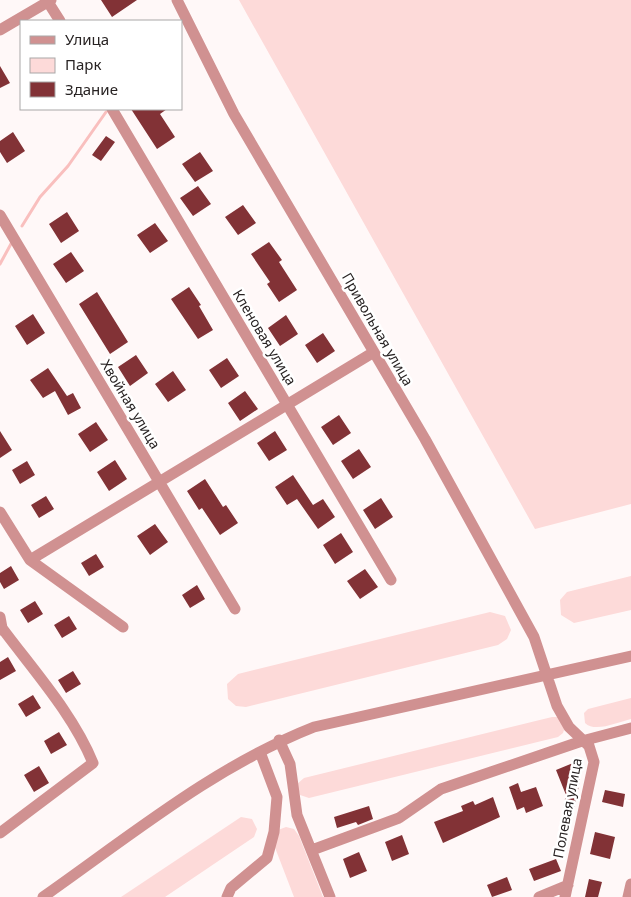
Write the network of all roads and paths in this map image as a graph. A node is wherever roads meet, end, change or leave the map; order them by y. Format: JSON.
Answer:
{"nodes":[{"id":1,"x":177,"y":0,"type":"edge"},
{"id":2,"x":50,"y":1,"type":"edge"},
{"id":3,"x":60,"y":20,"type":"edge"},
{"id":4,"x":0,"y":30,"type":"edge"},
{"id":5,"x":113,"y":110,"type":"edge"},
{"id":6,"x":0,"y":216,"type":"edge"},
{"id":7,"x":374,"y":352,"type":"junction"},
{"id":8,"x":287,"y":404,"type":"junction"},
{"id":9,"x":160,"y":482,"type":"junction"},
{"id":10,"x":0,"y":512,"type":"edge"},
{"id":11,"x":30,"y":560,"type":"junction"},
{"id":12,"x":391,"y":580,"type":"dead end"},
{"id":13,"x":235,"y":609,"type":"dead end"},
{"id":14,"x":1,"y":625,"type":"edge"},
{"id":15,"x":123,"y":627,"type":"dead end"},
{"id":16,"x":631,"y":656,"type":"edge"},
{"id":17,"x":546,"y":676,"type":"junction"},
{"id":18,"x":631,"y":728,"type":"edge"},
{"id":19,"x":280,"y":740,"type":"junction"},
{"id":20,"x":582,"y":740,"type":"junction"},
{"id":21,"x":260,"y":752,"type":"junction"},
{"id":22,"x":0,"y":833,"type":"edge"},
{"id":23,"x":312,"y":850,"type":"junction"},
{"id":24,"x":631,"y":884,"type":"edge"},
{"id":25,"x":568,"y":885,"type":"junction"},
{"id":26,"x":44,"y":897,"type":"edge"},
{"id":27,"x":227,"y":897,"type":"edge"},
{"id":28,"x":330,"y":897,"type":"edge"},
{"id":29,"x":539,"y":897,"type":"edge"},
{"id":30,"x":565,"y":897,"type":"edge"},
{"id":31,"x":628,"y":897,"type":"edge"}],
"edges":[{"from":1,"to":7,"type":"street","name":"Привольная улица"},
{"from":2,"to":3,"type":"street"},
{"from":2,"to":4,"type":"street"},
{"from":5,"to":8,"type":"street","name":"Кленовая улица"},
{"from":6,"to":9,"type":"street","name":"Хвойная улица"},
{"from":7,"to":8,"type":"street"},
{"from":7,"to":17,"type":"street","name":"Привольная улица"},
{"from":8,"to":9,"type":"street"},
{"from":8,"to":12,"type":"street","name":"Кленовая улица"},
{"from":9,"to":11,"type":"street"},
{"from":9,"to":13,"type":"street","name":"Хвойная улица"},
{"from":10,"to":11,"type":"street"},
{"from":11,"to":15,"type":"street"},
{"from":14,"to":22,"type":"street"},
{"from":16,"to":17,"type":"street"},
{"from":17,"to":19,"type":"street"},
{"from":17,"to":20,"type":"street","name":"Привольная улица"},
{"from":18,"to":20,"type":"street"},
{"from":19,"to":21,"type":"street"},
{"from":19,"to":23,"type":"street"},
{"from":20,"to":23,"type":"street"},
{"from":20,"to":25,"type":"street","name":"Полевая улица"},
{"from":21,"to":26,"type":"street"},
{"from":21,"to":27,"type":"street"},
{"from":23,"to":28,"type":"street"},
{"from":24,"to":31,"type":"street"},
{"from":25,"to":29,"type":"street"},
{"from":25,"to":30,"type":"street","name":"Полевая улица"}]}
